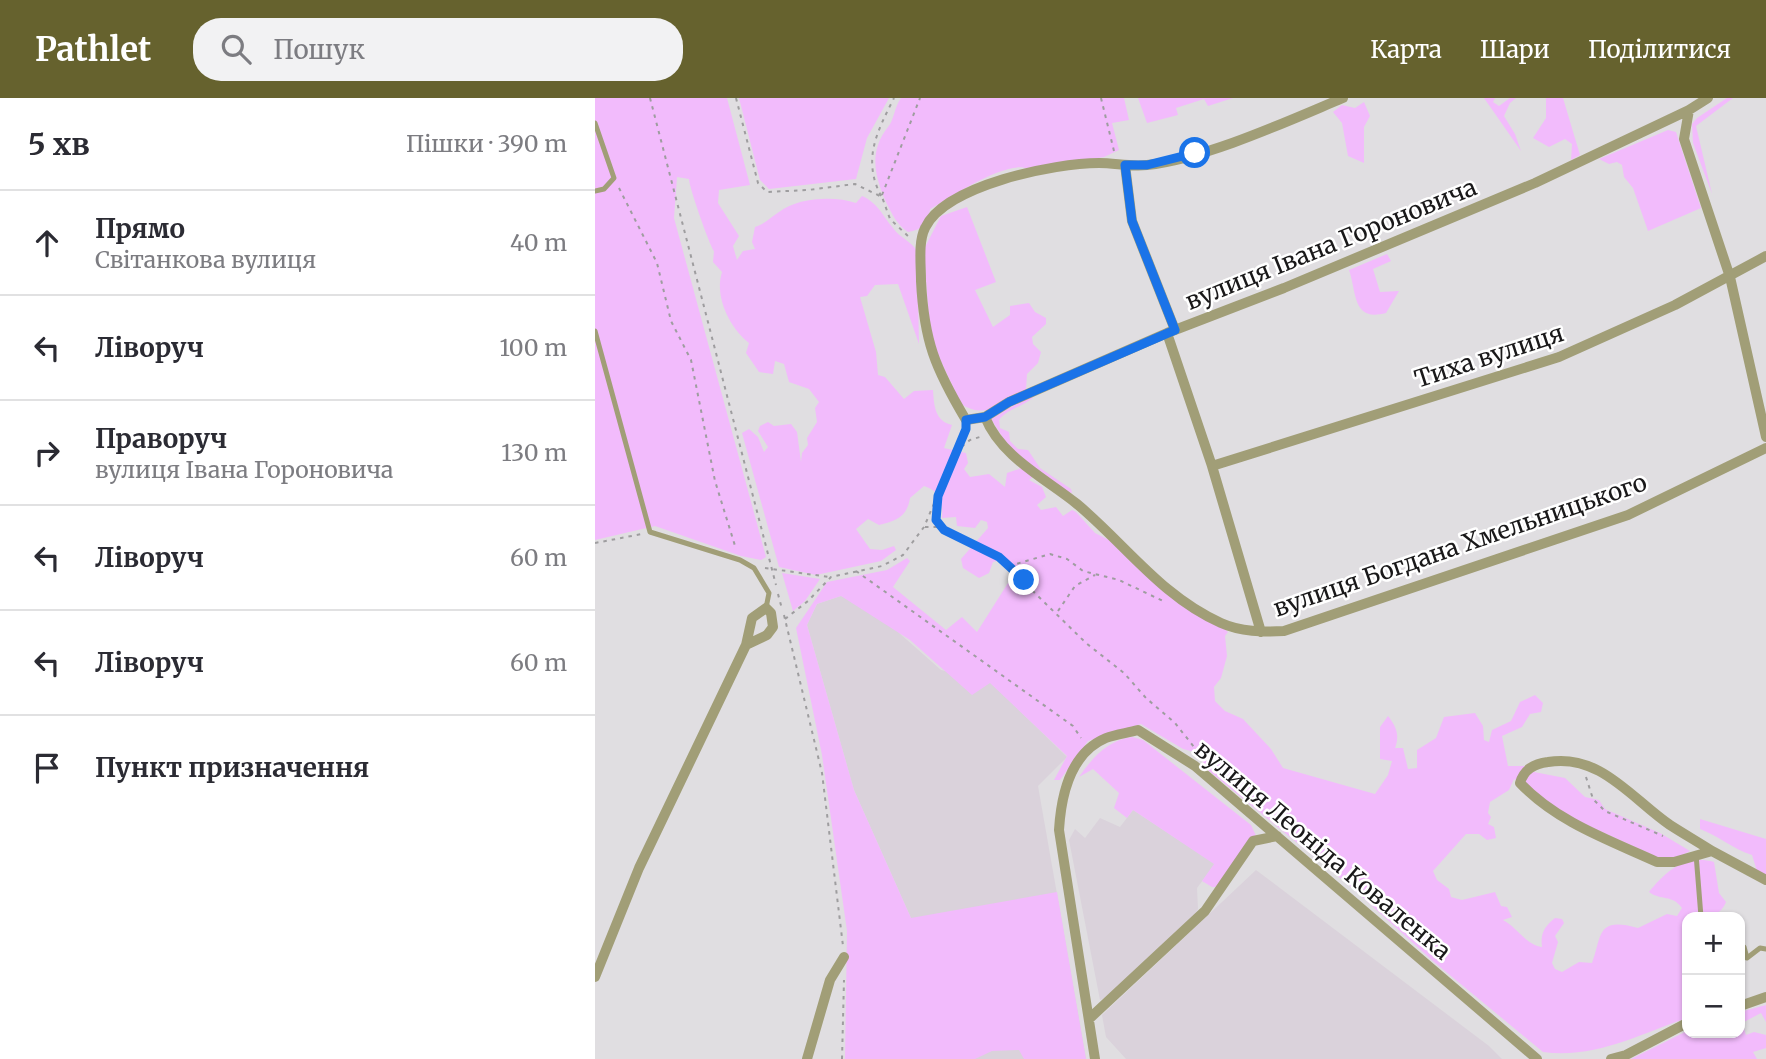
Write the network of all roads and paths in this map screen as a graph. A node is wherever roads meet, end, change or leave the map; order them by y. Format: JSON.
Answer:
{"nodes":[{"id":1,"x":650,"y":98,"type":"edge"},
{"id":2,"x":736,"y":98,"type":"edge"},
{"id":3,"x":894,"y":98,"type":"edge"},
{"id":4,"x":920,"y":98,"type":"edge"},
{"id":5,"x":1101,"y":98,"type":"edge"},
{"id":6,"x":1343,"y":98,"type":"edge"},
{"id":7,"x":1708,"y":98,"type":"edge"},
{"id":8,"x":1689,"y":110,"type":"junction"},
{"id":9,"x":595,"y":123,"type":"edge"},
{"id":10,"x":1125,"y":165,"type":"junction"},
{"id":11,"x":614,"y":178,"type":"junction"},
{"id":12,"x":595,"y":191,"type":"edge"},
{"id":13,"x":882,"y":197,"type":"junction"},
{"id":14,"x":921,"y":247,"type":"junction"},
{"id":15,"x":1766,"y":256,"type":"edge"},
{"id":16,"x":1730,"y":277,"type":"junction"},
{"id":17,"x":595,"y":331,"type":"edge"},
{"id":18,"x":1171,"y":331,"type":"junction"},
{"id":19,"x":985,"y":417,"type":"junction"},
{"id":20,"x":966,"y":420,"type":"junction"},
{"id":21,"x":992,"y":435,"type":"junction"},
{"id":22,"x":1766,"y":437,"type":"edge"},
{"id":23,"x":1766,"y":448,"type":"edge"},
{"id":24,"x":952,"y":456,"type":"junction"},
{"id":25,"x":1212,"y":466,"type":"junction"},
{"id":26,"x":938,"y":496,"type":"junction"},
{"id":27,"x":924,"y":527,"type":"junction"},
{"id":28,"x":940,"y":527,"type":"junction"},
{"id":29,"x":650,"y":532,"type":"junction"},
{"id":30,"x":595,"y":544,"type":"edge"},
{"id":31,"x":740,"y":560,"type":"junction"},
{"id":32,"x":1009,"y":566,"type":"junction"},
{"id":33,"x":754,"y":568,"type":"junction"},
{"id":34,"x":772,"y":568,"type":"junction"},
{"id":35,"x":854,"y":570,"type":"junction"},
{"id":36,"x":1096,"y":574,"type":"junction"},
{"id":37,"x":831,"y":577,"type":"junction"},
{"id":38,"x":1184,"y":603,"type":"junction"},
{"id":39,"x":765,"y":608,"type":"junction"},
{"id":40,"x":1057,"y":613,"type":"junction"},
{"id":41,"x":785,"y":619,"type":"junction"},
{"id":42,"x":1261,"y":632,"type":"junction"},
{"id":43,"x":746,"y":645,"type":"junction"},
{"id":44,"x":1089,"y":751,"type":"junction"},
{"id":45,"x":1581,"y":763,"type":"junction"},
{"id":46,"x":1195,"y":766,"type":"junction"},
{"id":47,"x":1277,"y":836,"type":"junction"},
{"id":48,"x":1665,"y":836,"type":"dead end"},
{"id":49,"x":1712,"y":851,"type":"junction"},
{"id":50,"x":1696,"y":854,"type":"junction"},
{"id":51,"x":1766,"y":880,"type":"edge"},
{"id":52,"x":1702,"y":912,"type":"edge"},
{"id":53,"x":1766,"y":949,"type":"edge"},
{"id":54,"x":1745,"y":951,"type":"edge"},
{"id":55,"x":844,"y":957,"type":"junction"},
{"id":56,"x":595,"y":978,"type":"edge"},
{"id":57,"x":1766,"y":997,"type":"edge"},
{"id":58,"x":1745,"y":1004,"type":"edge"},
{"id":59,"x":1089,"y":1019,"type":"junction"},
{"id":60,"x":1682,"y":1026,"type":"edge"},
{"id":61,"x":807,"y":1059,"type":"edge"},
{"id":62,"x":842,"y":1059,"type":"edge"},
{"id":63,"x":1095,"y":1059,"type":"edge"},
{"id":64,"x":1537,"y":1059,"type":"edge"},
{"id":65,"x":1611,"y":1059,"type":"edge"}],
"edges":[{"from":1,"to":34,"type":"path"},
{"from":2,"to":13,"type":"path"},
{"from":3,"to":13,"type":"path"},
{"from":4,"to":13,"type":"path"},
{"from":5,"to":10,"type":"path"},
{"from":6,"to":10,"type":"street"},
{"from":7,"to":8,"type":"street","name":"вулиця Івана Гороновича"},
{"from":8,"to":16,"type":"street"},
{"from":8,"to":18,"type":"street","name":"вулиця Івана Гороновича"},
{"from":9,"to":11,"type":"lane"},
{"from":10,"to":14,"type":"street"},
{"from":10,"to":18,"type":"street"},
{"from":11,"to":12,"type":"lane"},
{"from":11,"to":31,"type":"path"},
{"from":13,"to":14,"type":"path"},
{"from":14,"to":20,"type":"street"},
{"from":15,"to":16,"type":"street","name":"Тиха вулиця"},
{"from":16,"to":22,"type":"street"},
{"from":16,"to":25,"type":"street","name":"Тиха вулиця"},
{"from":17,"to":29,"type":"lane"},
{"from":18,"to":19,"type":"street","name":"вулиця Івана Гороновича"},
{"from":18,"to":25,"type":"street"},
{"from":19,"to":20,"type":"street","name":"вулиця Івана Гороновича"},
{"from":19,"to":21,"type":"street"},
{"from":20,"to":24,"type":"path"},
{"from":21,"to":24,"type":"path"},
{"from":21,"to":38,"type":"street","name":"вулиця Богдана Хмельницького"},
{"from":23,"to":42,"type":"street","name":"вулиця Богдана Хмельницького"},
{"from":24,"to":26,"type":"path"},
{"from":25,"to":42,"type":"street"},
{"from":26,"to":27,"type":"path"},
{"from":26,"to":28,"type":"path"},
{"from":27,"to":28,"type":"path"},
{"from":27,"to":35,"type":"path"},
{"from":28,"to":32,"type":"path"},
{"from":29,"to":30,"type":"path"},
{"from":29,"to":31,"type":"lane"},
{"from":31,"to":33,"type":"lane"},
{"from":32,"to":36,"type":"path"},
{"from":32,"to":40,"type":"path"},
{"from":33,"to":34,"type":"path"},
{"from":33,"to":39,"type":"lane"},
{"from":34,"to":37,"type":"path"},
{"from":34,"to":41,"type":"path"},
{"from":35,"to":37,"type":"path"},
{"from":35,"to":44,"type":"path"},
{"from":36,"to":38,"type":"path"},
{"from":36,"to":40,"type":"path"},
{"from":37,"to":41,"type":"path"},
{"from":38,"to":42,"type":"street","name":"вулиця Богдана Хмельницького"},
{"from":39,"to":43,"type":"street"},
{"from":39,"to":43,"type":"street"},
{"from":40,"to":46,"type":"path"},
{"from":41,"to":55,"type":"path"},
{"from":43,"to":56,"type":"street"},
{"from":44,"to":46,"type":"street","name":"вулиця Леоніда Коваленка"},
{"from":44,"to":59,"type":"street","name":"вулиця Леоніда Коваленка"},
{"from":45,"to":48,"type":"path"},
{"from":45,"to":49,"type":"street"},
{"from":45,"to":50,"type":"street"},
{"from":46,"to":47,"type":"street","name":"вулиця Леоніда Коваленка"},
{"from":47,"to":59,"type":"street"},
{"from":47,"to":64,"type":"street","name":"вулиця Леоніда Коваленка"},
{"from":49,"to":50,"type":"street"},
{"from":49,"to":51,"type":"street"},
{"from":50,"to":52,"type":"lane"},
{"from":53,"to":54,"type":"lane"},
{"from":55,"to":61,"type":"street"},
{"from":55,"to":62,"type":"path"},
{"from":57,"to":58,"type":"street"},
{"from":59,"to":63,"type":"street","name":"вулиця Леоніда Коваленка"},
{"from":60,"to":65,"type":"street"}]}
